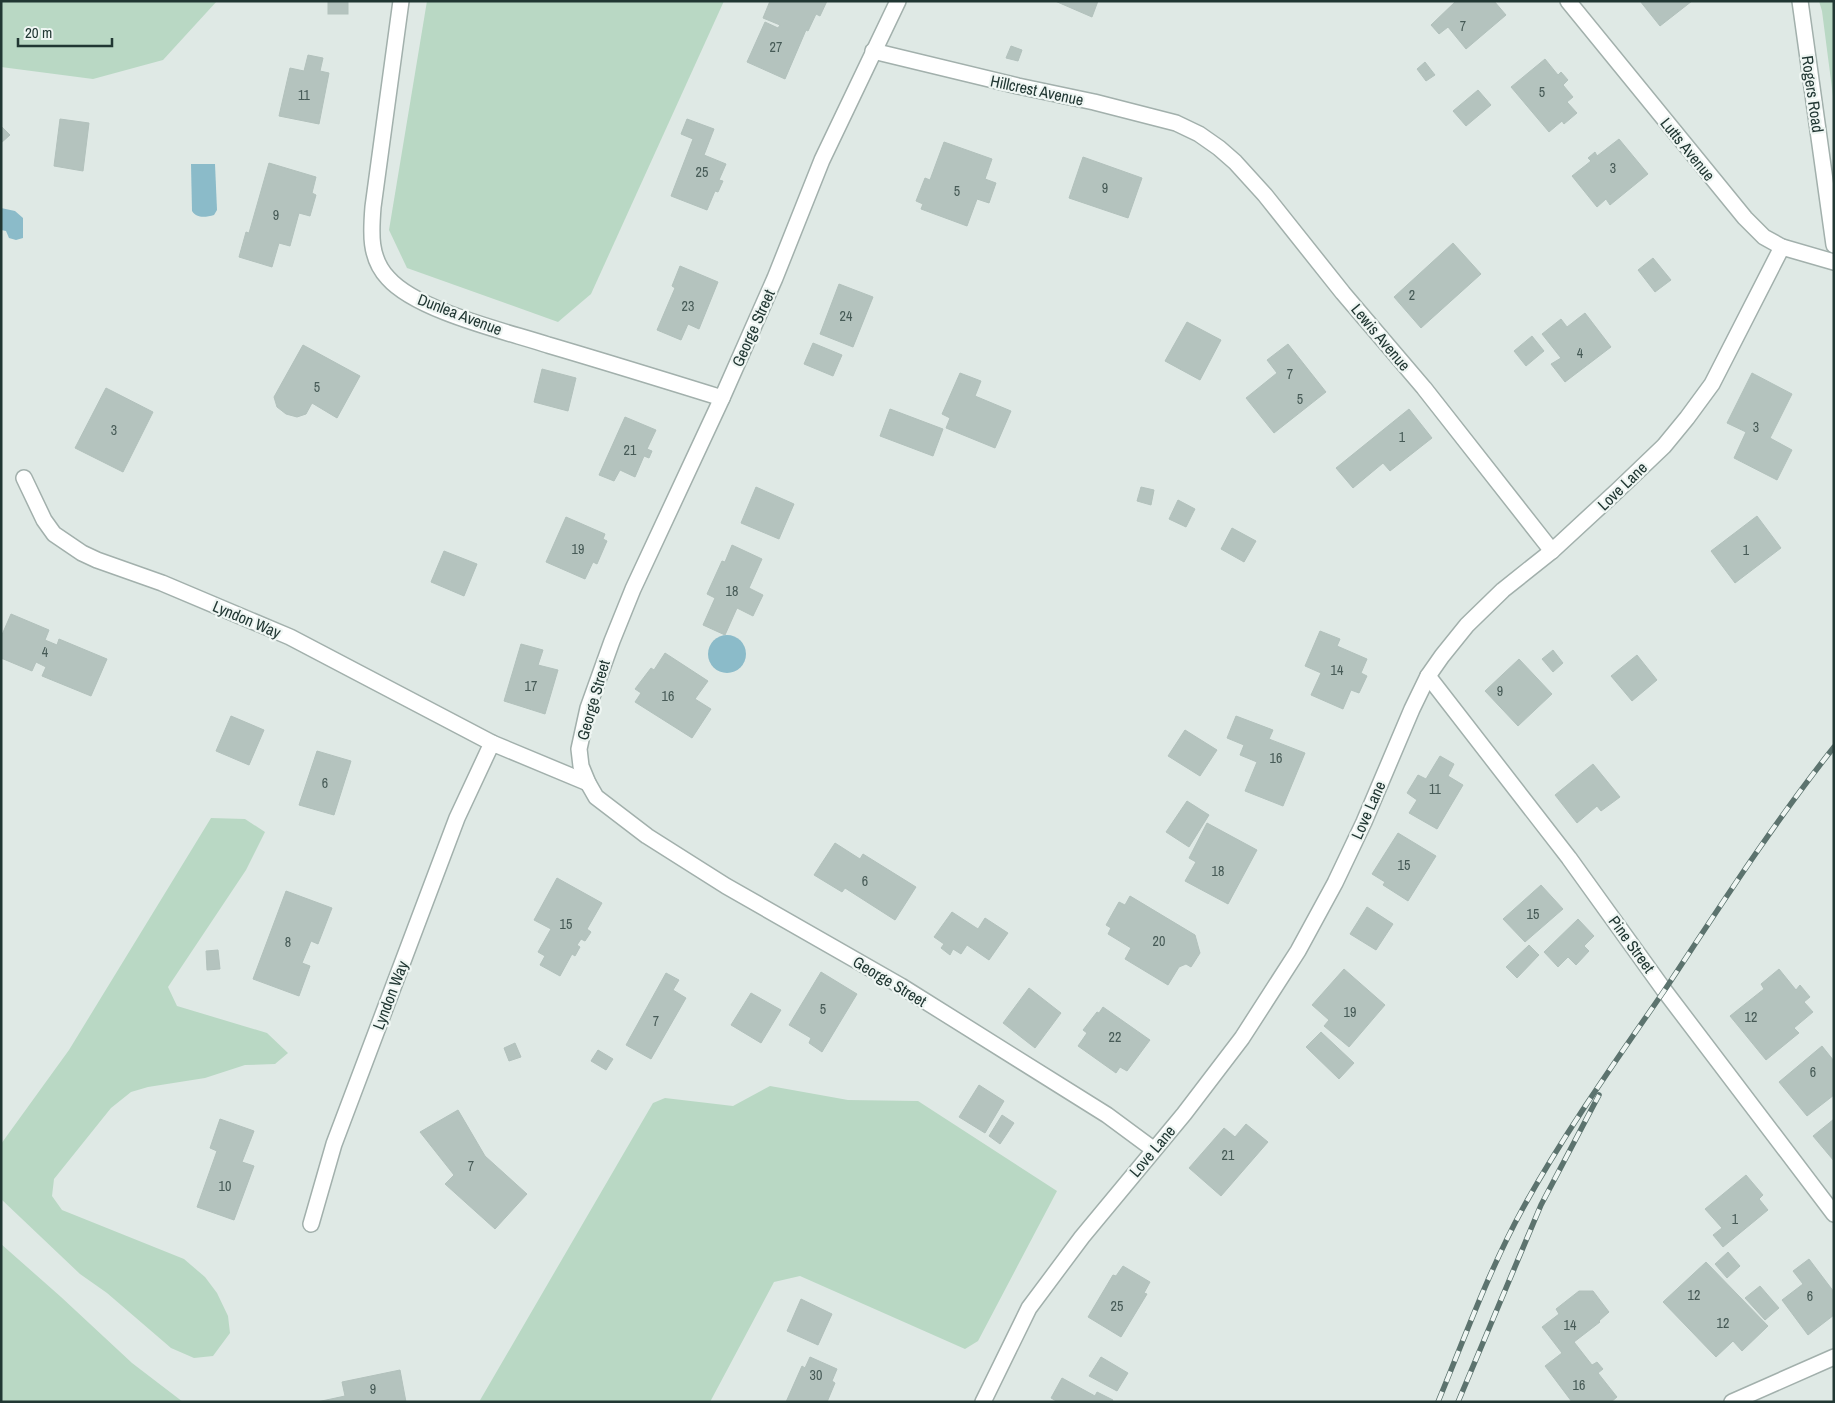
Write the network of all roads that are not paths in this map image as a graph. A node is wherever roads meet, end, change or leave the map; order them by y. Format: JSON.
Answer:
{"nodes":[{"id":1,"x":401,"y":1,"type":"edge"},
{"id":2,"x":898,"y":1,"type":"edge"},
{"id":3,"x":1568,"y":1,"type":"edge"},
{"id":4,"x":1800,"y":1,"type":"edge"},
{"id":5,"x":873,"y":51,"type":"junction"},
{"id":6,"x":1199,"y":134,"type":"joint"},
{"id":7,"x":1834,"y":245,"type":"edge"},
{"id":8,"x":1782,"y":247,"type":"junction"},
{"id":9,"x":1834,"y":262,"type":"edge"},
{"id":10,"x":722,"y":398,"type":"junction"},
{"id":11,"x":24,"y":478,"type":"dead end"},
{"id":12,"x":1552,"y":551,"type":"junction"},
{"id":13,"x":1428,"y":676,"type":"junction"},
{"id":14,"x":492,"y":743,"type":"junction"},
{"id":15,"x":588,"y":783,"type":"junction"},
{"id":16,"x":1153,"y":1149,"type":"junction"},
{"id":17,"x":1834,"y":1214,"type":"edge"},
{"id":18,"x":311,"y":1224,"type":"dead end"},
{"id":19,"x":1834,"y":1357,"type":"edge"},
{"id":20,"x":982,"y":1402,"type":"edge"},
{"id":21,"x":1732,"y":1402,"type":"edge"}],
"edges":[{"from":1,"to":10,"type":"street","name":"Dunlea Avenue"},
{"from":2,"to":5,"type":"street","name":"George Street"},
{"from":3,"to":8,"type":"street","name":"Lutts Avenue"},
{"from":4,"to":7,"type":"street","name":"Rogers Road"},
{"from":5,"to":6,"type":"street","name":"Hillcrest Avenue"},
{"from":5,"to":10,"type":"street","name":"George Street"},
{"from":6,"to":12,"type":"street","name":"Lewis Avenue"},
{"from":8,"to":9,"type":"street","name":"Lutts Avenue"},
{"from":8,"to":12,"type":"street","name":"Love Lane"},
{"from":10,"to":15,"type":"street","name":"George Street"},
{"from":11,"to":14,"type":"street","name":"Lyndon Way"},
{"from":12,"to":13,"type":"street","name":"Love Lane"},
{"from":13,"to":16,"type":"street","name":"Love Lane"},
{"from":13,"to":17,"type":"street","name":"Pine Street"},
{"from":14,"to":15,"type":"street","name":"Lyndon Way"},
{"from":14,"to":18,"type":"street","name":"Lyndon Way"},
{"from":15,"to":16,"type":"street","name":"George Street"},
{"from":16,"to":20,"type":"street","name":"Love Lane"},
{"from":19,"to":21,"type":"street"}]}
